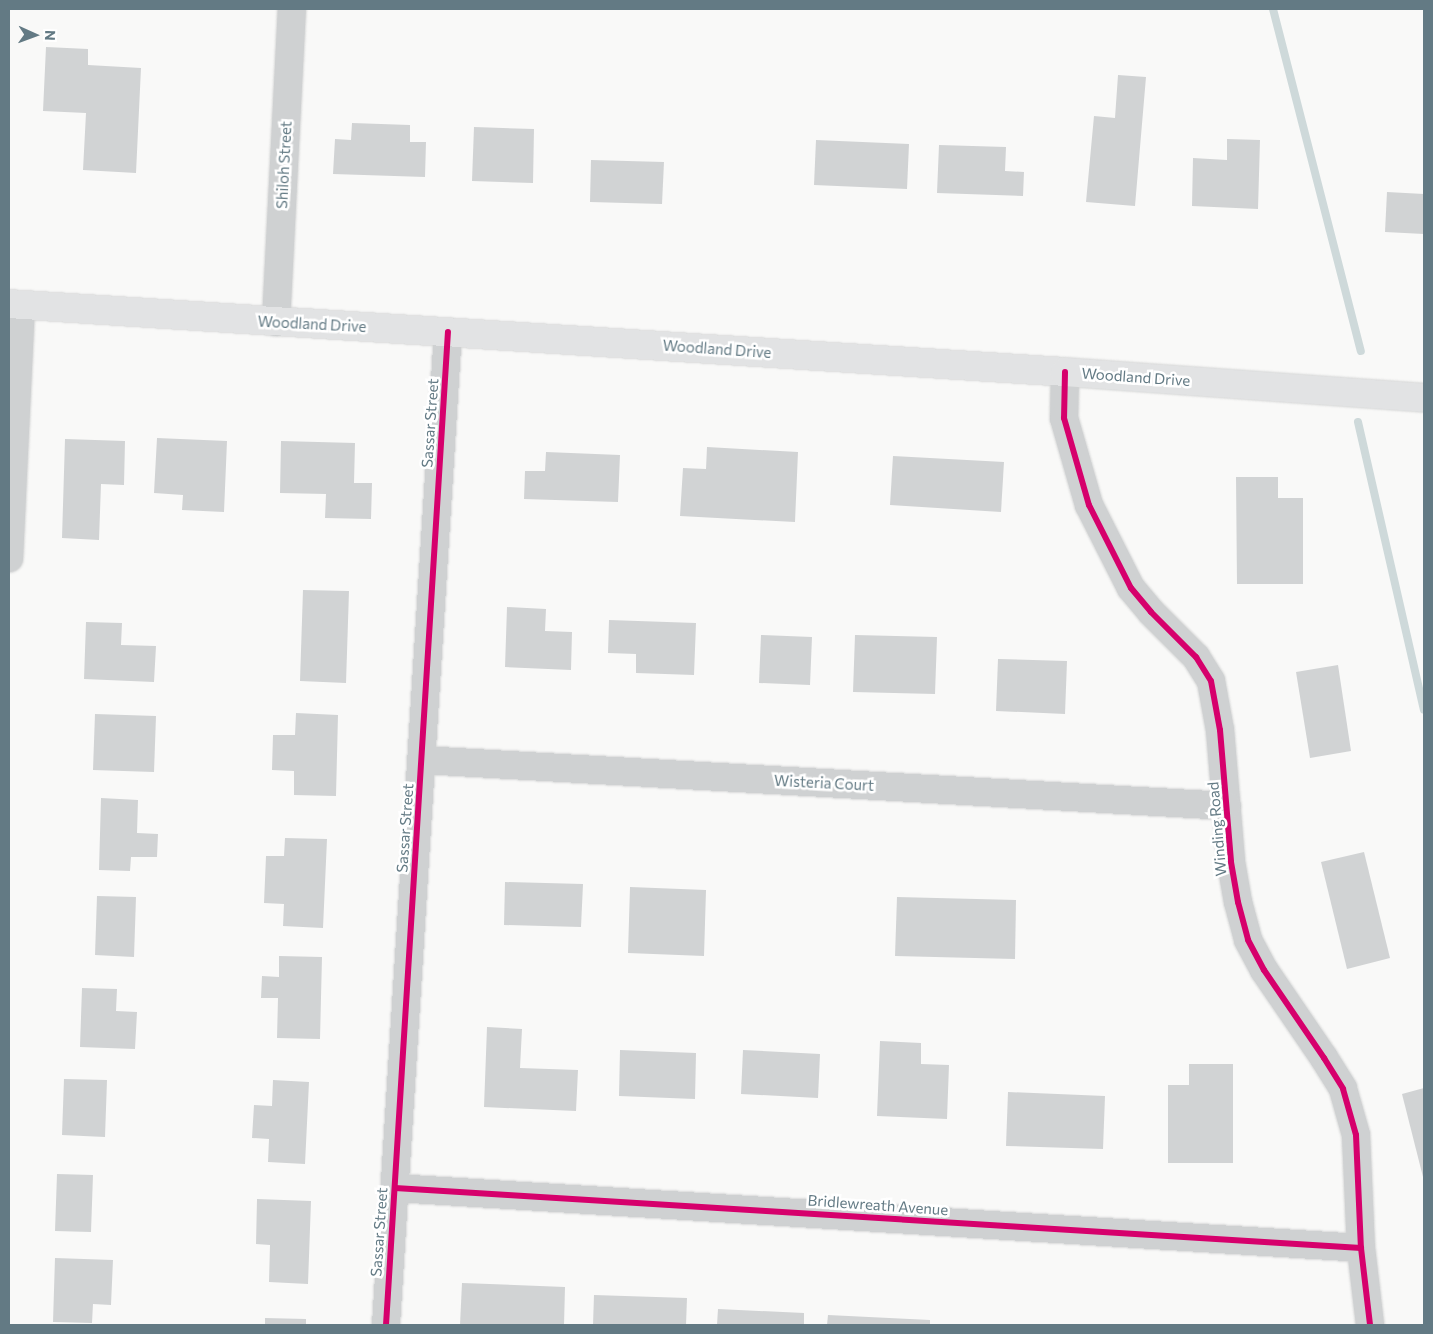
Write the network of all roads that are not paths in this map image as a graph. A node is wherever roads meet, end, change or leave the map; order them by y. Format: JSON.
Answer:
{"nodes":[{"id":1,"x":292,"y":9,"type":"edge"},
{"id":2,"x":15,"y":304,"type":"edge"},
{"id":3,"x":276,"y":322,"type":"junction"},
{"id":4,"x":448,"y":332,"type":"junction"},
{"id":5,"x":1064,"y":372,"type":"junction"},
{"id":6,"x":1424,"y":398,"type":"edge"},
{"id":7,"x":9,"y":558,"type":"edge"},
{"id":8,"x":422,"y":760,"type":"junction"},
{"id":9,"x":1227,"y":806,"type":"junction"},
{"id":10,"x":395,"y":1188,"type":"junction"},
{"id":11,"x":1361,"y":1248,"type":"junction"},
{"id":12,"x":386,"y":1325,"type":"edge"},
{"id":13,"x":1370,"y":1325,"type":"edge"}],
"edges":[{"from":1,"to":3,"type":"street","name":"Shiloh Street"},
{"from":2,"to":3,"type":"main road","name":"Woodland Drive"},
{"from":2,"to":7,"type":"street"},
{"from":3,"to":4,"type":"main road","name":"Woodland Drive"},
{"from":4,"to":5,"type":"main road","name":"Woodland Drive"},
{"from":4,"to":8,"type":"street","name":"Sassar Street"},
{"from":5,"to":6,"type":"main road","name":"Woodland Drive"},
{"from":5,"to":9,"type":"street","name":"Winding Road"},
{"from":8,"to":9,"type":"street","name":"Wisteria Court"},
{"from":8,"to":10,"type":"street","name":"Sassar Street"},
{"from":9,"to":11,"type":"street","name":"Winding Road"},
{"from":10,"to":11,"type":"street","name":"Bridlewreath Avenue"},
{"from":10,"to":12,"type":"street","name":"Sassar Street"},
{"from":11,"to":13,"type":"street","name":"Winding Road"}]}
